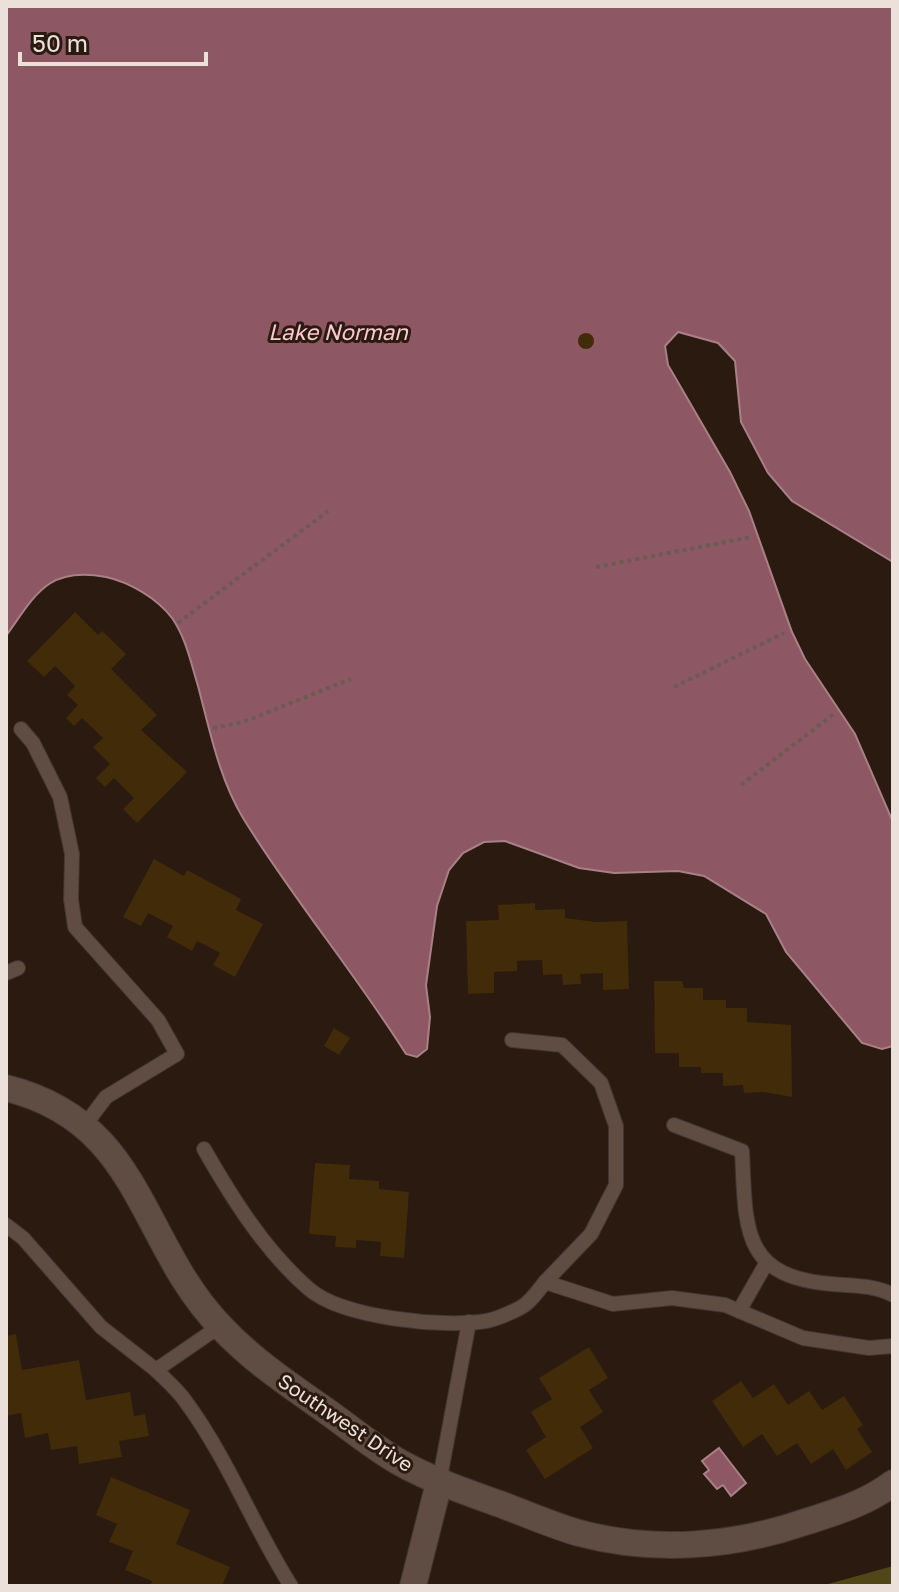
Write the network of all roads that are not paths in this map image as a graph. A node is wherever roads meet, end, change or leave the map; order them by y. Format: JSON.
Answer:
{"nodes":[{"id":1,"x":21,"y":729,"type":"dead end"},
{"id":2,"x":512,"y":1040,"type":"dead end"},
{"id":3,"x":6,"y":1088,"type":"edge"},
{"id":4,"x":85,"y":1125,"type":"junction"},
{"id":5,"x":674,"y":1125,"type":"dead end"},
{"id":6,"x":204,"y":1149,"type":"dead end"},
{"id":7,"x":6,"y":1225,"type":"edge"},
{"id":8,"x":767,"y":1262,"type":"junction"},
{"id":9,"x":545,"y":1282,"type":"junction"},
{"id":10,"x":893,"y":1295,"type":"edge"},
{"id":11,"x":739,"y":1311,"type":"junction"},
{"id":12,"x":469,"y":1322,"type":"junction"},
{"id":13,"x":220,"y":1326,"type":"junction"},
{"id":14,"x":893,"y":1346,"type":"edge"},
{"id":15,"x":156,"y":1370,"type":"junction"},
{"id":16,"x":439,"y":1483,"type":"junction"},
{"id":17,"x":893,"y":1483,"type":"edge"},
{"id":18,"x":291,"y":1586,"type":"edge"},
{"id":19,"x":413,"y":1586,"type":"edge"}],
"edges":[{"from":1,"to":4,"type":"lane"},
{"from":2,"to":9,"type":"lane"},
{"from":3,"to":4,"type":"street","name":"Southwest Drive"},
{"from":4,"to":13,"type":"street","name":"Southwest Drive"},
{"from":5,"to":8,"type":"lane"},
{"from":6,"to":12,"type":"lane"},
{"from":7,"to":15,"type":"lane"},
{"from":8,"to":10,"type":"lane"},
{"from":8,"to":11,"type":"lane"},
{"from":9,"to":11,"type":"lane"},
{"from":9,"to":12,"type":"lane"},
{"from":11,"to":14,"type":"lane"},
{"from":12,"to":16,"type":"lane"},
{"from":13,"to":15,"type":"lane"},
{"from":13,"to":16,"type":"street","name":"Southwest Drive"},
{"from":15,"to":18,"type":"lane"},
{"from":16,"to":17,"type":"street","name":"Southwest Drive"},
{"from":16,"to":19,"type":"street"}]}
